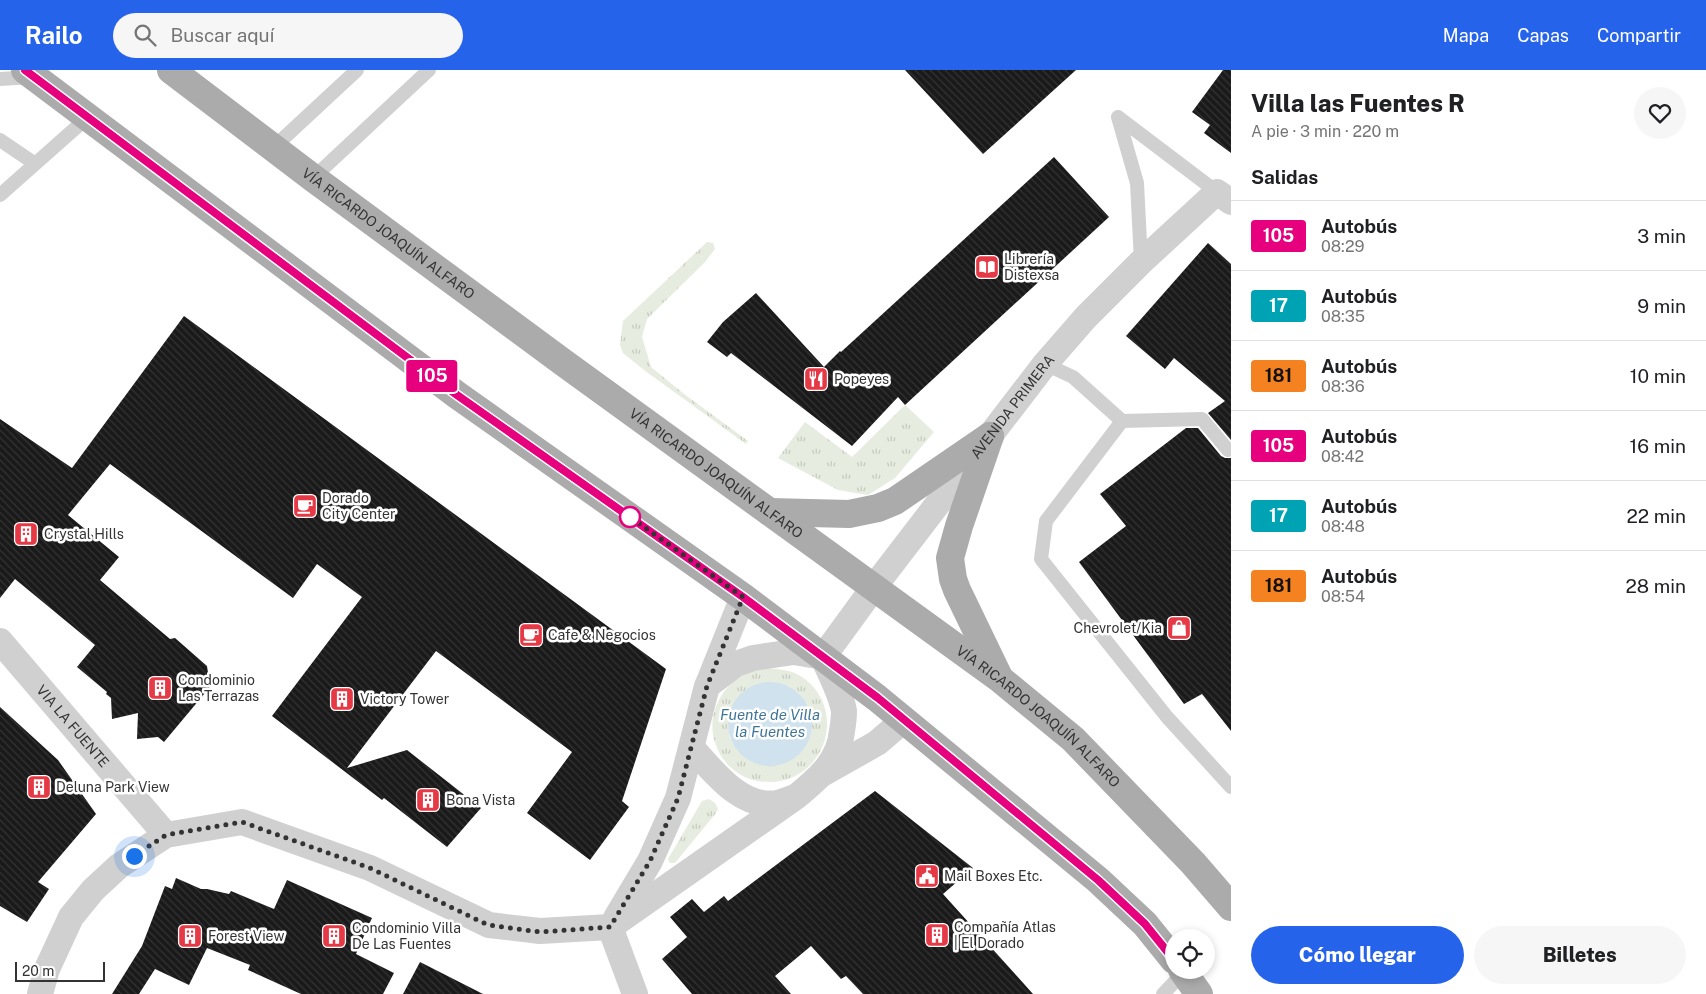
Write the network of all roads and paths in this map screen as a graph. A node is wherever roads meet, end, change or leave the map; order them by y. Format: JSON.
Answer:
{"nodes":[{"id":1,"x":171,"y":70,"type":"edge"},
{"id":2,"x":357,"y":70,"type":"edge"},
{"id":3,"x":429,"y":70,"type":"edge"},
{"id":4,"x":29,"y":73,"type":"edge"},
{"id":5,"x":0,"y":79,"type":"edge"},
{"id":6,"x":88,"y":117,"type":"junction"},
{"id":7,"x":0,"y":140,"type":"edge"},
{"id":8,"x":272,"y":148,"type":"junction"},
{"id":9,"x":34,"y":163,"type":"junction"},
{"id":10,"x":313,"y":178,"type":"junction"},
{"id":11,"x":0,"y":195,"type":"edge"},
{"id":12,"x":1224,"y":197,"type":"edge"},
{"id":13,"x":1140,"y":262,"type":"junction"},
{"id":14,"x":1045,"y":364,"type":"junction"},
{"id":15,"x":1122,"y":421,"type":"junction"},
{"id":16,"x":990,"y":436,"type":"junction"},
{"id":17,"x":1228,"y":450,"type":"dead end"},
{"id":18,"x":770,"y":512,"type":"junction"},
{"id":19,"x":874,"y":587,"type":"junction"},
{"id":20,"x":743,"y":597,"type":"junction"},
{"id":21,"x":0,"y":641,"type":"edge"},
{"id":22,"x":823,"y":657,"type":"junction"},
{"id":23,"x":1000,"y":679,"type":"junction"},
{"id":24,"x":707,"y":686,"type":"junction"},
{"id":25,"x":904,"y":720,"type":"junction"},
{"id":26,"x":692,"y":748,"type":"junction"},
{"id":27,"x":822,"y":775,"type":"junction"},
{"id":28,"x":1231,"y":787,"type":"edge"},
{"id":29,"x":797,"y":796,"type":"junction"},
{"id":30,"x":166,"y":835,"type":"junction"},
{"id":31,"x":1231,"y":907,"type":"edge"},
{"id":32,"x":610,"y":927,"type":"junction"},
{"id":33,"x":1165,"y":949,"type":"edge"},
{"id":34,"x":1180,"y":979,"type":"edge"},
{"id":35,"x":40,"y":994,"type":"edge"},
{"id":36,"x":635,"y":994,"type":"edge"},
{"id":37,"x":1163,"y":994,"type":"edge"}],
"edges":[{"from":1,"to":8,"type":"main road","name":"VÍA RICARDO JOAQUÍN ALFARO"},
{"from":2,"to":8,"type":"lane"},
{"from":3,"to":10,"type":"lane"},
{"from":4,"to":5,"type":"lane"},
{"from":4,"to":6,"type":"main road"},
{"from":6,"to":9,"type":"lane"},
{"from":6,"to":20,"type":"main road"},
{"from":7,"to":9,"type":"lane"},
{"from":8,"to":10,"type":"main road","name":"VÍA RICARDO JOAQUÍN ALFARO"},
{"from":9,"to":11,"type":"lane"},
{"from":10,"to":18,"type":"main road","name":"VÍA RICARDO JOAQUÍN ALFARO"},
{"from":12,"to":13,"type":"street","name":"AVENIDA PRIMERA"},
{"from":12,"to":13,"type":"lane"},
{"from":13,"to":14,"type":"street","name":"AVENIDA PRIMERA"},
{"from":14,"to":15,"type":"lane"},
{"from":14,"to":16,"type":"street","name":"AVENIDA PRIMERA"},
{"from":15,"to":17,"type":"lane"},
{"from":15,"to":28,"type":"lane"},
{"from":16,"to":18,"type":"main road"},
{"from":16,"to":19,"type":"street","name":"AVENIDA PRIMERA"},
{"from":16,"to":23,"type":"main road"},
{"from":18,"to":19,"type":"main road","name":"VÍA RICARDO JOAQUÍN ALFARO"},
{"from":19,"to":22,"type":"street","name":"AVENIDA PRIMERA"},
{"from":19,"to":23,"type":"main road","name":"VÍA RICARDO JOAQUÍN ALFARO"},
{"from":20,"to":22,"type":"main road"},
{"from":20,"to":24,"type":"street"},
{"from":21,"to":30,"type":"street","name":"VIA LA FUENTE"},
{"from":22,"to":24,"type":"street"},
{"from":22,"to":25,"type":"main road"},
{"from":22,"to":27,"type":"street"},
{"from":23,"to":31,"type":"main road","name":"VÍA RICARDO JOAQUÍN ALFARO"},
{"from":24,"to":26,"type":"street"},
{"from":25,"to":27,"type":"street"},
{"from":25,"to":33,"type":"main road"},
{"from":26,"to":29,"type":"street"},
{"from":26,"to":32,"type":"street"},
{"from":27,"to":29,"type":"street"},
{"from":29,"to":32,"type":"street"},
{"from":30,"to":32,"type":"street"},
{"from":30,"to":35,"type":"street"},
{"from":32,"to":36,"type":"street"},
{"from":34,"to":37,"type":"lane"}]}
